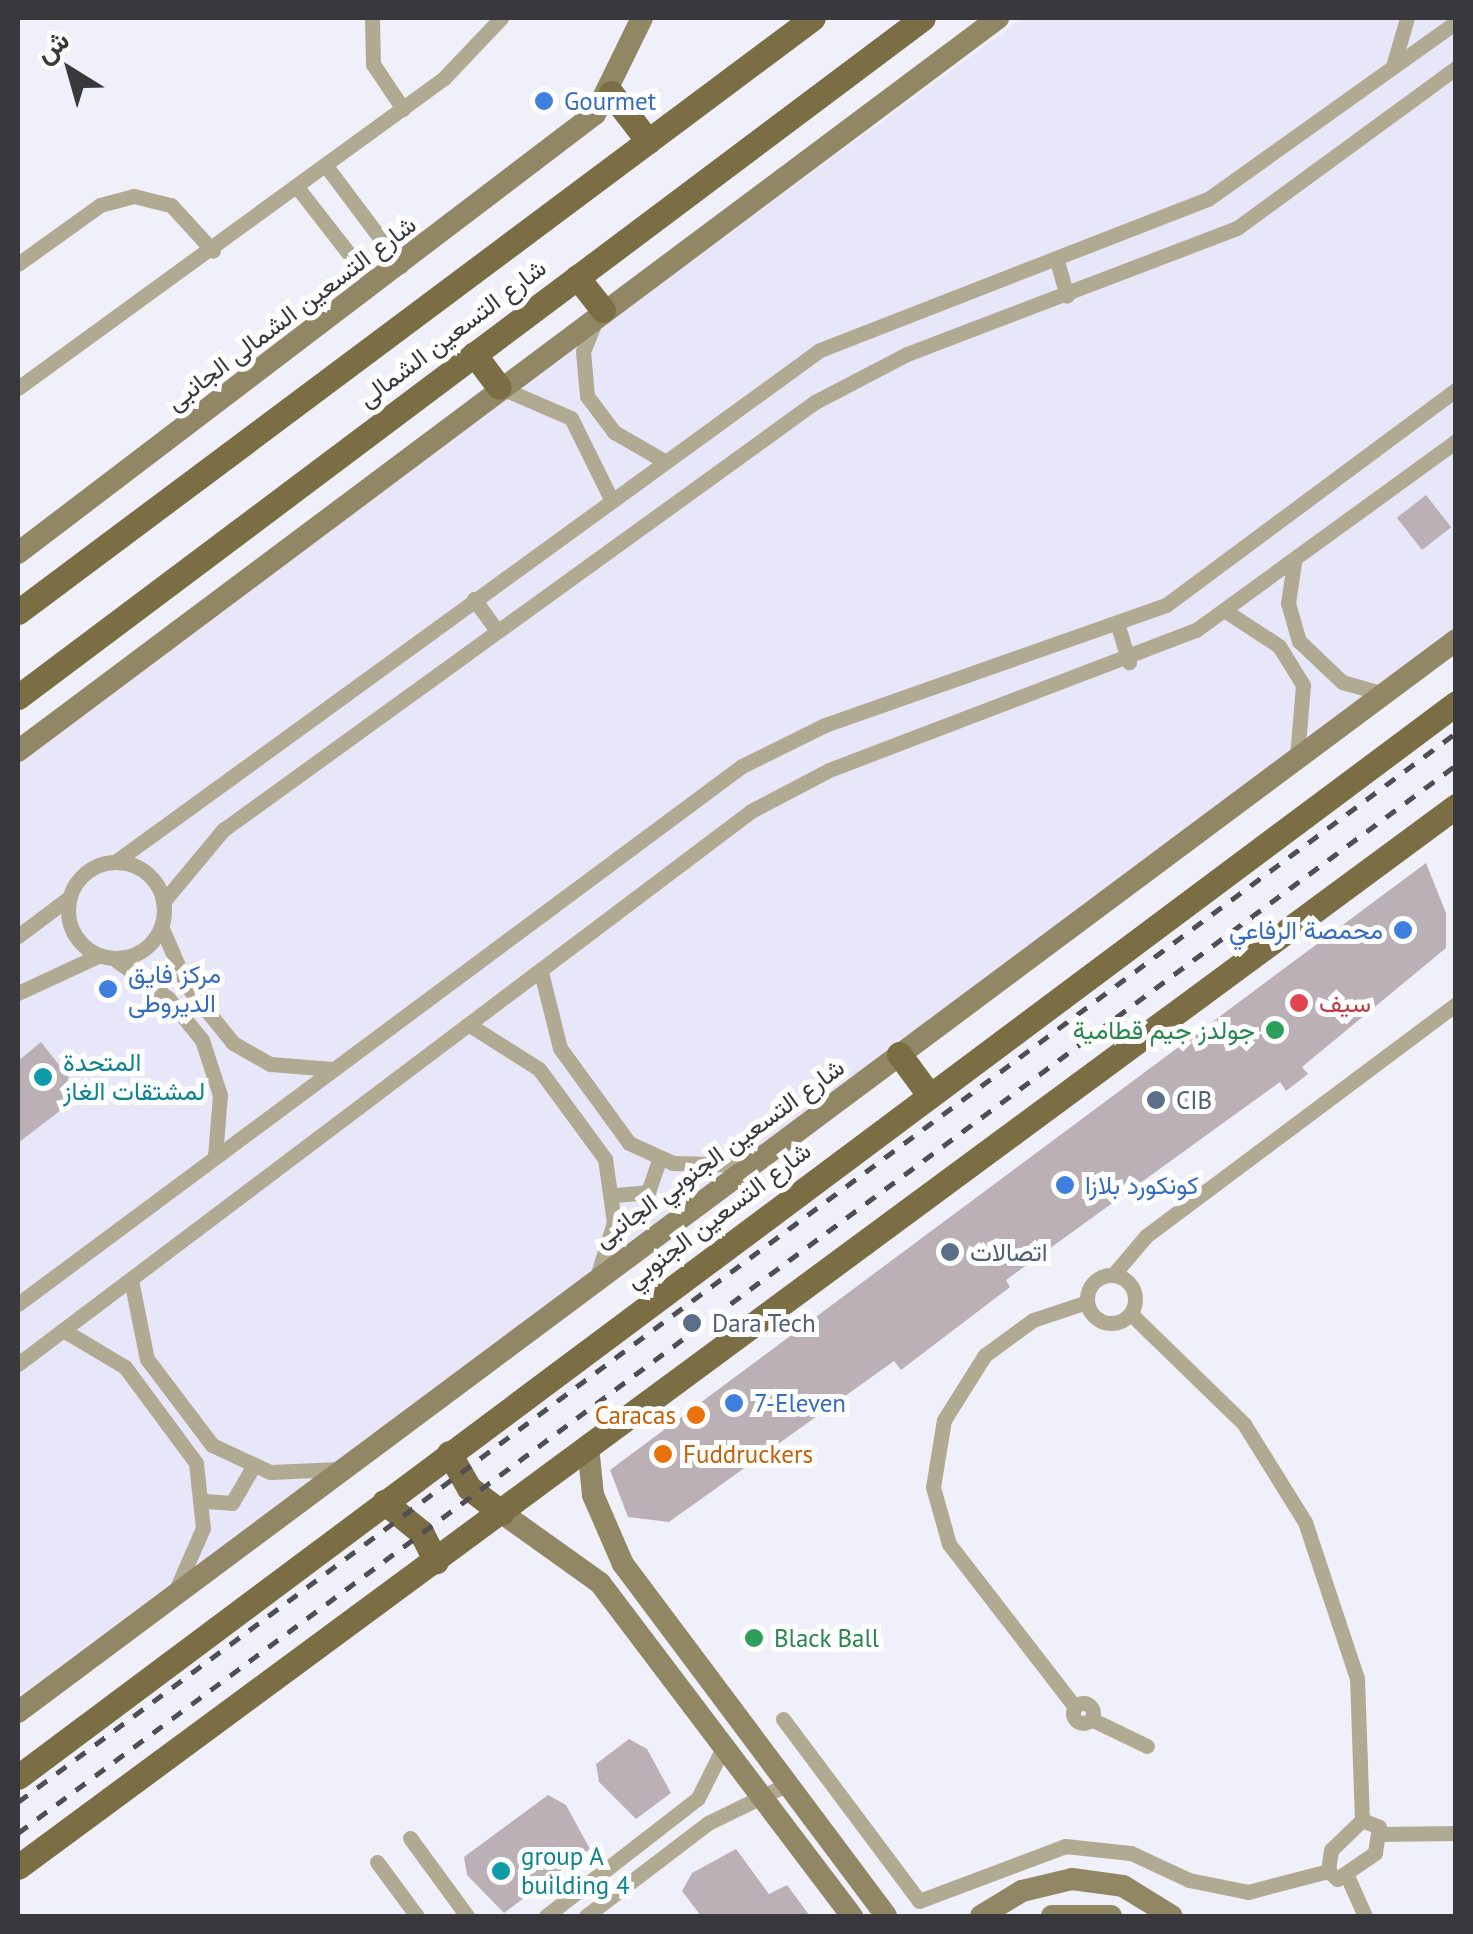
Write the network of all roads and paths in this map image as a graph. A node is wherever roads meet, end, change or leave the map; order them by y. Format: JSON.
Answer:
{"nodes":[{"id":1,"x":372,"y":18,"type":"edge"},
{"id":2,"x":500,"y":18,"type":"edge"},
{"id":3,"x":642,"y":18,"type":"edge"},
{"id":4,"x":812,"y":18,"type":"edge"},
{"id":5,"x":923,"y":18,"type":"edge"},
{"id":6,"x":998,"y":18,"type":"edge"},
{"id":7,"x":1407,"y":18,"type":"edge"},
{"id":8,"x":1456,"y":22,"type":"edge"},
{"id":9,"x":1392,"y":68,"type":"junction"},
{"id":10,"x":1456,"y":68,"type":"edge"},
{"id":11,"x":611,"y":93,"type":"junction"},
{"id":12,"x":403,"y":108,"type":"junction"},
{"id":13,"x":648,"y":141,"type":"junction"},
{"id":14,"x":326,"y":166,"type":"junction"},
{"id":15,"x":298,"y":187,"type":"junction"},
{"id":16,"x":212,"y":251,"type":"junction"},
{"id":17,"x":1057,"y":261,"type":"junction"},
{"id":18,"x":18,"y":264,"type":"edge"},
{"id":19,"x":402,"y":266,"type":"junction"},
{"id":20,"x":577,"y":277,"type":"junction"},
{"id":21,"x":374,"y":286,"type":"junction"},
{"id":22,"x":1067,"y":296,"type":"junction"},
{"id":23,"x":603,"y":310,"type":"junction"},
{"id":24,"x":474,"y":354,"type":"junction"},
{"id":25,"x":18,"y":388,"type":"edge"},
{"id":26,"x":500,"y":388,"type":"junction"},
{"id":27,"x":1456,"y":390,"type":"edge"},
{"id":28,"x":1456,"y":441,"type":"edge"},
{"id":29,"x":661,"y":459,"type":"junction"},
{"id":30,"x":610,"y":497,"type":"junction"},
{"id":31,"x":19,"y":550,"type":"edge"},
{"id":32,"x":1294,"y":563,"type":"junction"},
{"id":33,"x":474,"y":598,"type":"junction"},
{"id":34,"x":18,"y":612,"type":"edge"},
{"id":35,"x":1227,"y":612,"type":"junction"},
{"id":36,"x":1118,"y":626,"type":"junction"},
{"id":37,"x":497,"y":631,"type":"junction"},
{"id":38,"x":1456,"y":640,"type":"edge"},
{"id":39,"x":1130,"y":662,"type":"junction"},
{"id":40,"x":1385,"y":694,"type":"junction"},
{"id":41,"x":18,"y":697,"type":"edge"},
{"id":42,"x":1456,"y":703,"type":"edge"},
{"id":43,"x":18,"y":750,"type":"edge"},
{"id":44,"x":1296,"y":759,"type":"junction"},
{"id":45,"x":1454,"y":808,"type":"edge"},
{"id":46,"x":115,"y":862,"type":"junction"},
{"id":47,"x":70,"y":897,"type":"junction"},
{"id":48,"x":163,"y":902,"type":"junction"},
{"id":49,"x":161,"y":926,"type":"junction"},
{"id":50,"x":18,"y":936,"type":"edge"},
{"id":51,"x":106,"y":956,"type":"junction"},
{"id":52,"x":541,"y":972,"type":"junction"},
{"id":53,"x":18,"y":993,"type":"edge"},
{"id":54,"x":1456,"y":1004,"type":"edge"},
{"id":55,"x":471,"y":1026,"type":"junction"},
{"id":56,"x":900,"y":1054,"type":"junction"},
{"id":57,"x":333,"y":1069,"type":"junction"},
{"id":58,"x":930,"y":1096,"type":"junction"},
{"id":59,"x":216,"y":1156,"type":"junction"},
{"id":60,"x":659,"y":1160,"type":"junction"},
{"id":61,"x":748,"y":1166,"type":"junction"},
{"id":62,"x":615,"y":1195,"type":"junction"},
{"id":63,"x":1113,"y":1275,"type":"junction"},
{"id":64,"x":597,"y":1277,"type":"junction"},
{"id":65,"x":131,"y":1280,"type":"junction"},
{"id":66,"x":1087,"y":1302,"type":"junction"},
{"id":67,"x":18,"y":1304,"type":"edge"},
{"id":68,"x":1130,"y":1314,"type":"junction"},
{"id":69,"x":64,"y":1330,"type":"junction"},
{"id":70,"x":18,"y":1364,"type":"edge"},
{"id":71,"x":588,"y":1446,"type":"junction"},
{"id":72,"x":449,"y":1453,"type":"junction"},
{"id":73,"x":252,"y":1468,"type":"junction"},
{"id":74,"x":340,"y":1469,"type":"junction"},
{"id":75,"x":205,"y":1500,"type":"junction"},
{"id":76,"x":384,"y":1502,"type":"junction"},
{"id":77,"x":502,"y":1513,"type":"junction"},
{"id":78,"x":436,"y":1561,"type":"junction"},
{"id":79,"x":173,"y":1595,"type":"junction"},
{"id":80,"x":18,"y":1712,"type":"edge"},
{"id":81,"x":782,"y":1719,"type":"dead end"},
{"id":82,"x":724,"y":1746,"type":"junction"},
{"id":83,"x":1146,"y":1746,"type":"dead end"},
{"id":84,"x":18,"y":1777,"type":"edge"},
{"id":85,"x":786,"y":1785,"type":"junction"},
{"id":86,"x":698,"y":1798,"type":"junction"},
{"id":87,"x":764,"y":1800,"type":"junction"},
{"id":88,"x":714,"y":1820,"type":"junction"},
{"id":89,"x":1362,"y":1820,"type":"junction"},
{"id":90,"x":1456,"y":1832,"type":"edge"},
{"id":91,"x":1379,"y":1834,"type":"junction"},
{"id":92,"x":410,"y":1838,"type":"dead end"},
{"id":93,"x":377,"y":1862,"type":"dead end"},
{"id":94,"x":18,"y":1867,"type":"edge"},
{"id":95,"x":1328,"y":1872,"type":"junction"},
{"id":96,"x":1348,"y":1878,"type":"junction"},
{"id":97,"x":996,"y":1912,"type":"edge"},
{"id":98,"x":550,"y":1915,"type":"edge"},
{"id":99,"x":417,"y":1916,"type":"edge"},
{"id":100,"x":467,"y":1916,"type":"edge"},
{"id":101,"x":586,"y":1916,"type":"edge"},
{"id":102,"x":852,"y":1916,"type":"edge"},
{"id":103,"x":886,"y":1916,"type":"edge"},
{"id":104,"x":1052,"y":1916,"type":"edge"},
{"id":105,"x":1111,"y":1916,"type":"edge"},
{"id":106,"x":1172,"y":1916,"type":"edge"},
{"id":107,"x":1365,"y":1916,"type":"edge"}],
"edges":[{"from":1,"to":12,"type":"street"},
{"from":2,"to":12,"type":"street"},
{"from":3,"to":11,"type":"street","name":"شارع التسعين الشمالى الجانبى"},
{"from":4,"to":13,"type":"main road","name":"شارع التسعين الشمالى"},
{"from":5,"to":20,"type":"main road","name":"شارع التسعين الشمالى"},
{"from":6,"to":23,"type":"street"},
{"from":7,"to":9,"type":"street"},
{"from":8,"to":9,"type":"street"},
{"from":9,"to":17,"type":"street"},
{"from":10,"to":22,"type":"street"},
{"from":11,"to":13,"type":"main road"},
{"from":11,"to":19,"type":"street","name":"شارع التسعين الشمالى الجانبى"},
{"from":12,"to":14,"type":"street"},
{"from":13,"to":34,"type":"main road","name":"شارع التسعين الشمالى"},
{"from":14,"to":15,"type":"street"},
{"from":14,"to":19,"type":"street"},
{"from":15,"to":16,"type":"street"},
{"from":15,"to":21,"type":"street"},
{"from":16,"to":18,"type":"street"},
{"from":16,"to":25,"type":"street"},
{"from":17,"to":22,"type":"street"},
{"from":17,"to":29,"type":"street"},
{"from":19,"to":21,"type":"street","name":"شارع التسعين الشمالى الجانبى"},
{"from":20,"to":23,"type":"main road"},
{"from":20,"to":24,"type":"main road","name":"شارع التسعين الشمالى"},
{"from":21,"to":31,"type":"street","name":"شارع التسعين الشمالى الجانبى"},
{"from":22,"to":37,"type":"street"},
{"from":23,"to":26,"type":"street"},
{"from":23,"to":29,"type":"street"},
{"from":24,"to":26,"type":"main road"},
{"from":24,"to":41,"type":"main road","name":"شارع التسعين الشمالى"},
{"from":26,"to":30,"type":"street"},
{"from":26,"to":43,"type":"street"},
{"from":27,"to":36,"type":"street"},
{"from":28,"to":32,"type":"street"},
{"from":29,"to":30,"type":"street"},
{"from":30,"to":33,"type":"street"},
{"from":32,"to":35,"type":"street"},
{"from":32,"to":40,"type":"street"},
{"from":33,"to":37,"type":"street"},
{"from":33,"to":46,"type":"street"},
{"from":35,"to":39,"type":"street"},
{"from":35,"to":44,"type":"street"},
{"from":36,"to":39,"type":"street"},
{"from":36,"to":57,"type":"street"},
{"from":37,"to":48,"type":"street"},
{"from":38,"to":40,"type":"street","name":"شارع التسعين الجنوبي الجانبى"},
{"from":39,"to":52,"type":"street"},
{"from":40,"to":44,"type":"street","name":"شارع التسعين الجنوبي الجانبى"},
{"from":42,"to":58,"type":"main road","name":"شارع التسعين الجنوبي"},
{"from":44,"to":56,"type":"street","name":"شارع التسعين الجنوبي الجانبى"},
{"from":45,"to":71,"type":"main road"},
{"from":46,"to":47,"type":"street"},
{"from":46,"to":48,"type":"street"},
{"from":47,"to":50,"type":"street"},
{"from":47,"to":51,"type":"street"},
{"from":48,"to":49,"type":"street"},
{"from":49,"to":51,"type":"street"},
{"from":49,"to":57,"type":"street"},
{"from":51,"to":53,"type":"street"},
{"from":51,"to":59,"type":"street"},
{"from":52,"to":55,"type":"street"},
{"from":52,"to":60,"type":"street"},
{"from":54,"to":63,"type":"street"},
{"from":55,"to":62,"type":"street"},
{"from":55,"to":65,"type":"street"},
{"from":56,"to":58,"type":"main road"},
{"from":56,"to":61,"type":"street","name":"شارع التسعين الجنوبي الجانبى"},
{"from":57,"to":59,"type":"street"},
{"from":58,"to":72,"type":"main road","name":"شارع التسعين الجنوبي"},
{"from":59,"to":67,"type":"street"},
{"from":60,"to":61,"type":"street"},
{"from":60,"to":62,"type":"street"},
{"from":61,"to":64,"type":"street","name":"شارع التسعين الجنوبي الجانبى"},
{"from":62,"to":64,"type":"street"},
{"from":63,"to":66,"type":"street"},
{"from":63,"to":68,"type":"street"},
{"from":64,"to":74,"type":"street","name":"شارع التسعين الجنوبي الجانبى"},
{"from":65,"to":69,"type":"street"},
{"from":65,"to":73,"type":"street"},
{"from":66,"to":68,"type":"street"},
{"from":66,"to":83,"type":"street"},
{"from":68,"to":89,"type":"street"},
{"from":69,"to":70,"type":"street"},
{"from":69,"to":75,"type":"street"},
{"from":71,"to":77,"type":"main road"},
{"from":71,"to":85,"type":"street"},
{"from":72,"to":76,"type":"main road","name":"شارع التسعين الجنوبي"},
{"from":72,"to":77,"type":"main road"},
{"from":73,"to":74,"type":"street"},
{"from":73,"to":75,"type":"street"},
{"from":74,"to":79,"type":"street","name":"شارع التسعين الجنوبي الجانبى"},
{"from":75,"to":79,"type":"street"},
{"from":76,"to":78,"type":"main road"},
{"from":76,"to":84,"type":"main road","name":"شارع التسعين الجنوبي"},
{"from":77,"to":78,"type":"main road"},
{"from":77,"to":82,"type":"street"},
{"from":78,"to":94,"type":"main road"},
{"from":79,"to":80,"type":"street","name":"شارع التسعين الجنوبي الجانبى"},
{"from":81,"to":95,"type":"street"},
{"from":82,"to":86,"type":"street"},
{"from":82,"to":87,"type":"street"},
{"from":85,"to":87,"type":"street"},
{"from":85,"to":103,"type":"street"},
{"from":86,"to":88,"type":"street"},
{"from":86,"to":98,"type":"street"},
{"from":87,"to":88,"type":"street"},
{"from":87,"to":102,"type":"street"},
{"from":88,"to":101,"type":"street"},
{"from":89,"to":91,"type":"street"},
{"from":89,"to":95,"type":"street"},
{"from":90,"to":91,"type":"street"},
{"from":91,"to":96,"type":"street"},
{"from":92,"to":100,"type":"street"},
{"from":93,"to":99,"type":"street"},
{"from":95,"to":96,"type":"street"},
{"from":96,"to":107,"type":"street"},
{"from":97,"to":106,"type":"street"},
{"from":104,"to":105,"type":"street"}]}
